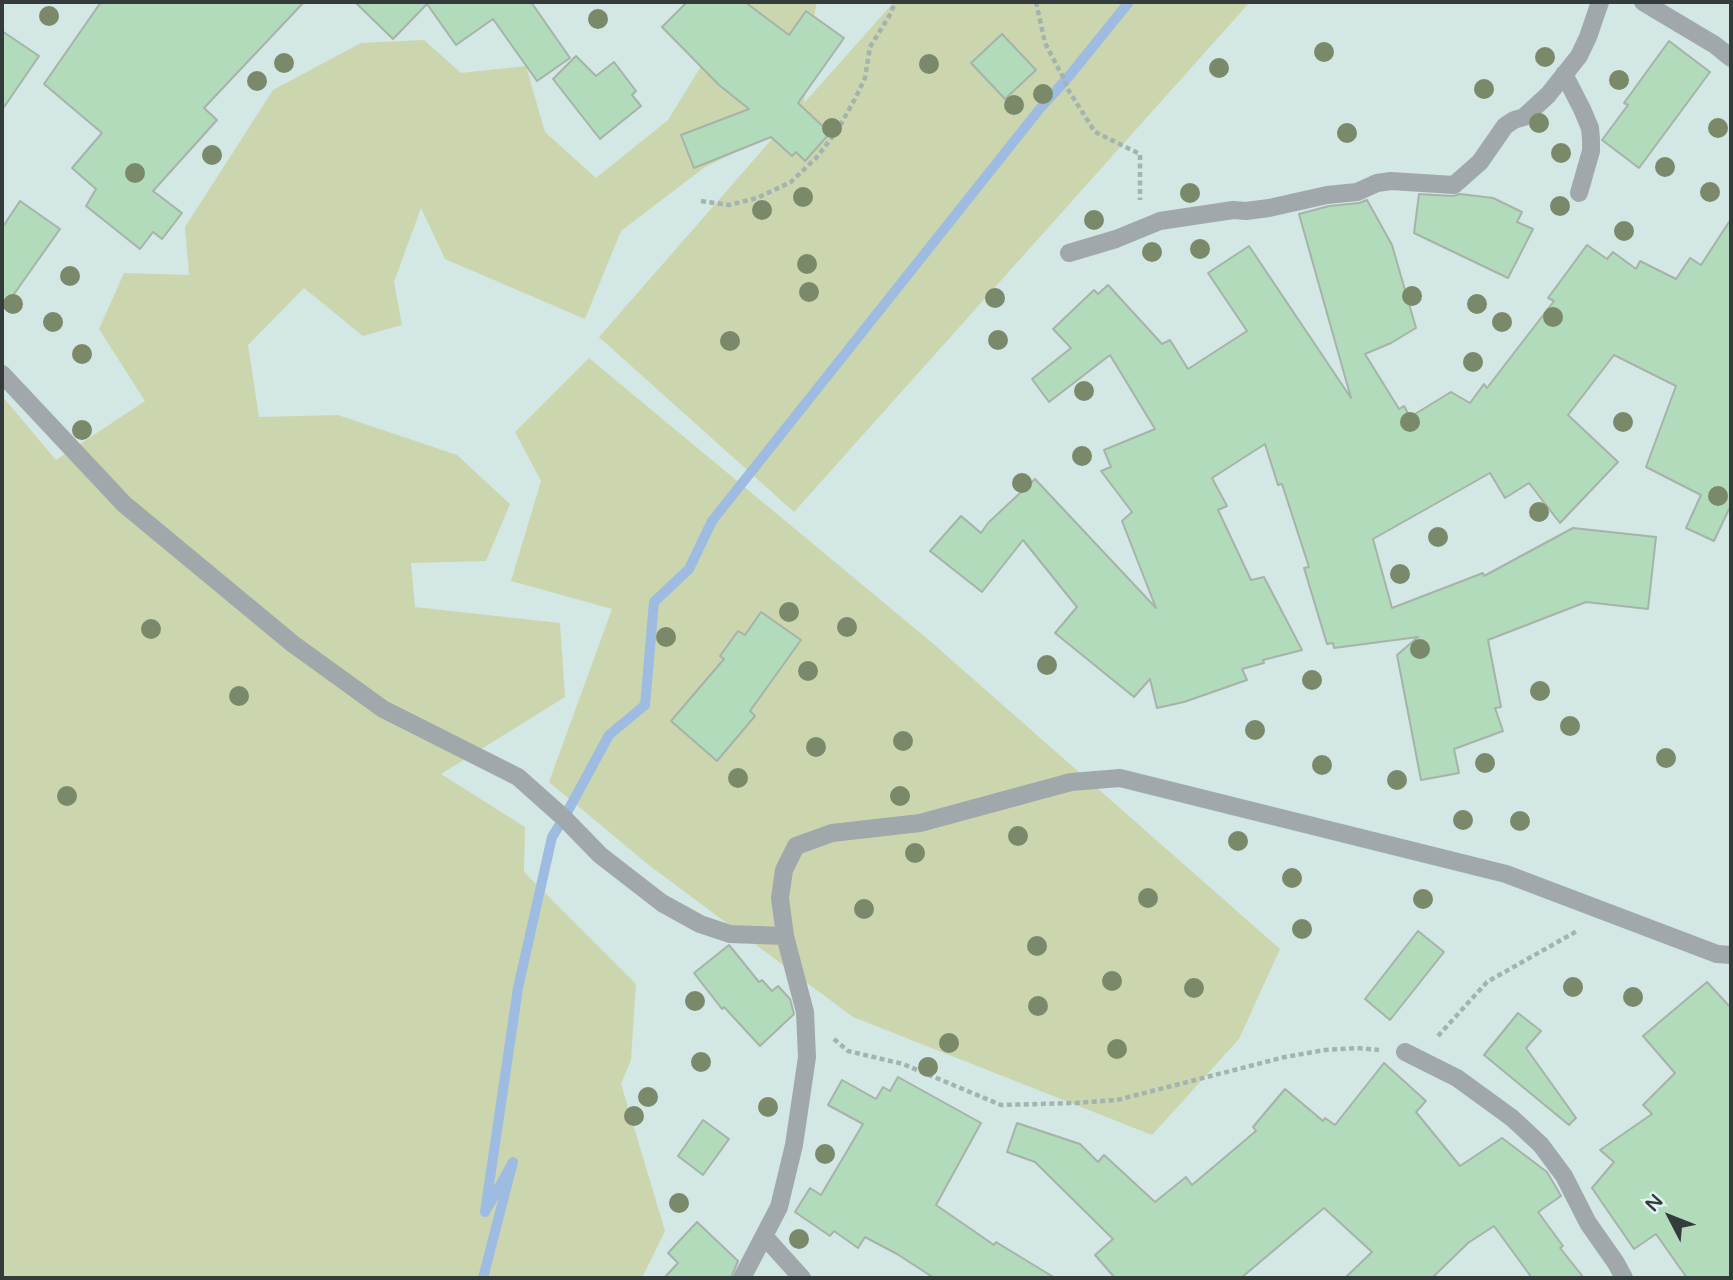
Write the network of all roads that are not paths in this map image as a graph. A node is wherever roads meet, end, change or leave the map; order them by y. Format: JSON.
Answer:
{"nodes":[{"id":1,"x":1600,"y":2,"type":"edge"},
{"id":2,"x":1643,"y":2,"type":"edge"},
{"id":3,"x":1731,"y":58,"type":"edge"},
{"id":4,"x":1564,"y":75,"type":"junction"},
{"id":5,"x":1579,"y":193,"type":"dead end"},
{"id":6,"x":1069,"y":253,"type":"dead end"},
{"id":7,"x":2,"y":374,"type":"edge"},
{"id":8,"x":785,"y":936,"type":"junction"},
{"id":9,"x":1731,"y":955,"type":"edge"},
{"id":10,"x":1405,"y":1052,"type":"road end"},
{"id":11,"x":764,"y":1236,"type":"junction"},
{"id":12,"x":742,"y":1278,"type":"edge"},
{"id":13,"x":802,"y":1278,"type":"edge"},
{"id":14,"x":1623,"y":1278,"type":"edge"}],
"edges":[{"from":1,"to":4,"type":"street"},
{"from":2,"to":3,"type":"street"},
{"from":4,"to":5,"type":"street"},
{"from":4,"to":6,"type":"street"},
{"from":7,"to":8,"type":"street"},
{"from":8,"to":9,"type":"street"},
{"from":8,"to":11,"type":"street"},
{"from":10,"to":14,"type":"street"},
{"from":11,"to":12,"type":"street"},
{"from":11,"to":13,"type":"street"}]}
